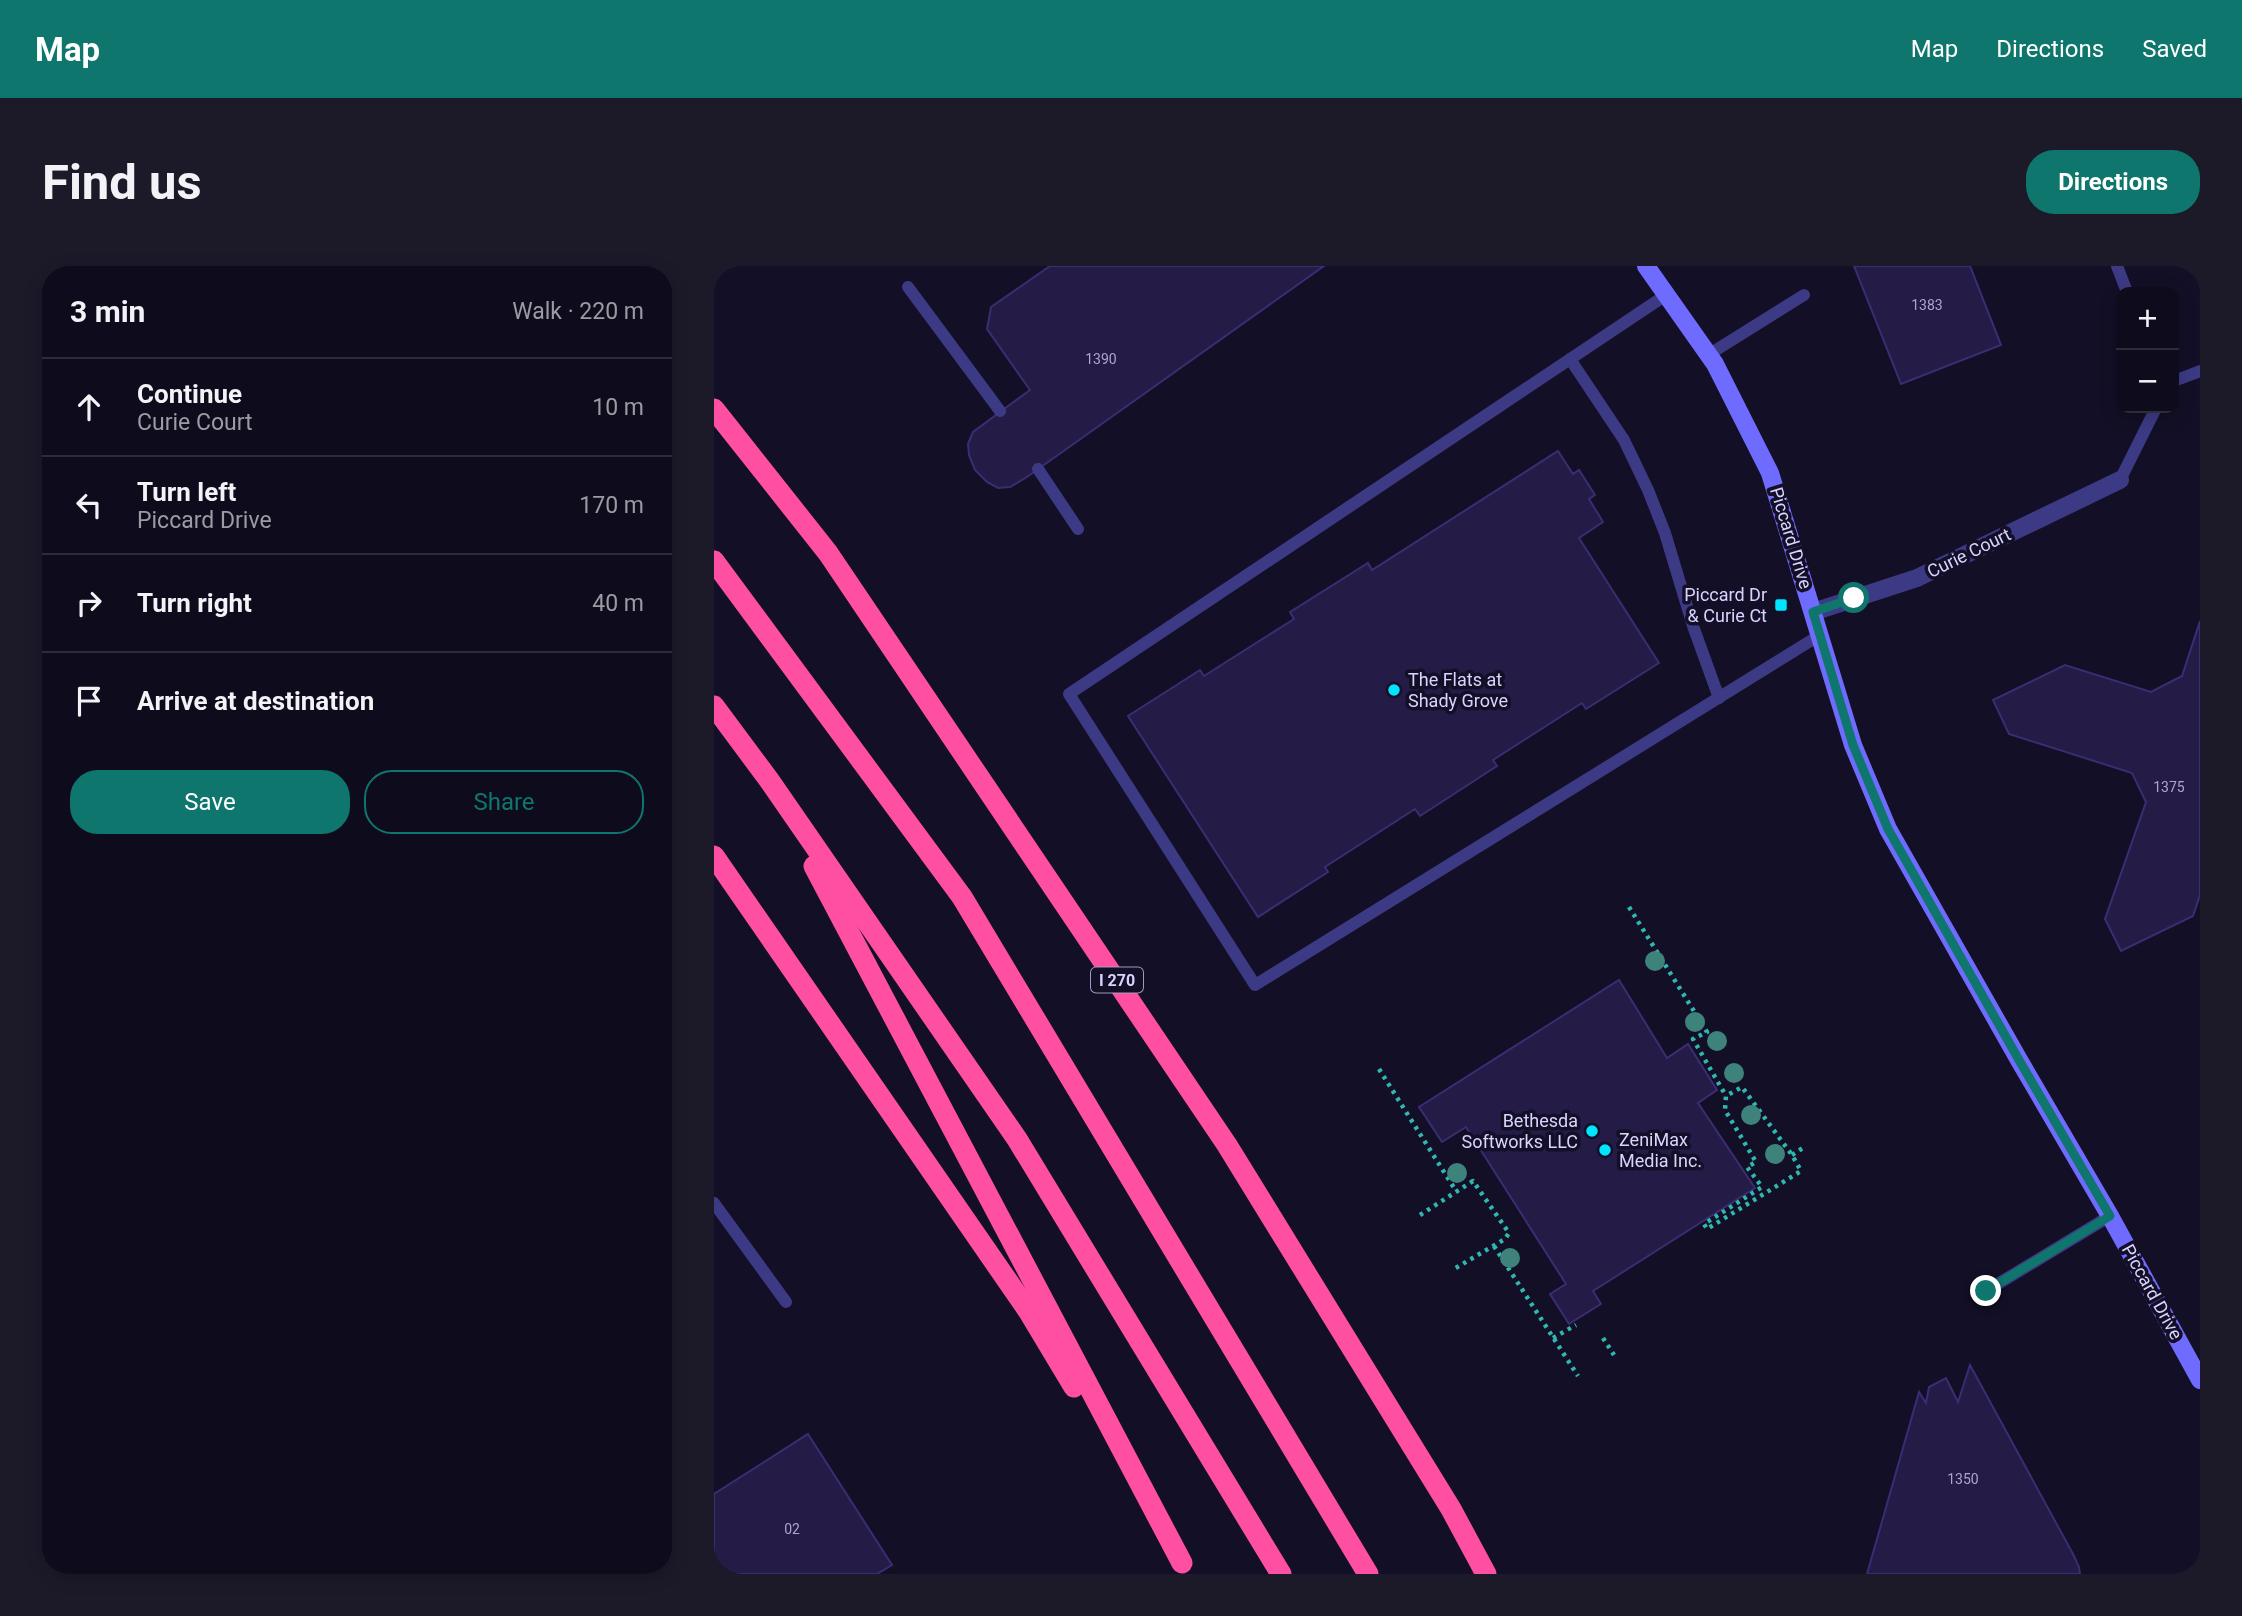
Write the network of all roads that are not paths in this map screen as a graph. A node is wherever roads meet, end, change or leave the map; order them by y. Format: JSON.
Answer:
{"nodes":[{"id":1,"x":1646,"y":266,"type":"edge"},
{"id":2,"x":2117,"y":266,"type":"edge"},
{"id":3,"x":908,"y":287,"type":"dead end"},
{"id":4,"x":2125,"y":287,"type":"edge"},
{"id":5,"x":1666,"y":295,"type":"junction"},
{"id":6,"x":1804,"y":295,"type":"dead end"},
{"id":7,"x":1708,"y":355,"type":"junction"},
{"id":8,"x":1570,"y":359,"type":"junction"},
{"id":9,"x":2200,"y":371,"type":"edge"},
{"id":10,"x":2179,"y":379,"type":"edge"},
{"id":11,"x":714,"y":409,"type":"edge"},
{"id":12,"x":1000,"y":411,"type":"dead end"},
{"id":13,"x":2154,"y":413,"type":"edge"},
{"id":14,"x":1038,"y":469,"type":"dead end"},
{"id":15,"x":2120,"y":480,"type":"joint"},
{"id":16,"x":1078,"y":528,"type":"dead end"},
{"id":17,"x":714,"y":561,"type":"edge"},
{"id":18,"x":1813,"y":612,"type":"junction"},
{"id":19,"x":1820,"y":635,"type":"junction"},
{"id":20,"x":1719,"y":698,"type":"junction"},
{"id":21,"x":714,"y":706,"type":"edge"},
{"id":22,"x":769,"y":780,"type":"junction"},
{"id":23,"x":714,"y":856,"type":"edge"},
{"id":24,"x":714,"y":1203,"type":"edge"},
{"id":25,"x":2110,"y":1216,"type":"junction"},
{"id":26,"x":1986,"y":1291,"type":"dead end"},
{"id":27,"x":786,"y":1302,"type":"dead end"},
{"id":28,"x":2200,"y":1380,"type":"edge"},
{"id":29,"x":1185,"y":1568,"type":"edge"},
{"id":30,"x":1281,"y":1574,"type":"edge"},
{"id":31,"x":1368,"y":1574,"type":"edge"},
{"id":32,"x":1486,"y":1574,"type":"edge"}],
"edges":[{"from":1,"to":5,"type":"street","name":"Piccard Drive"},
{"from":2,"to":4,"type":"lane"},
{"from":3,"to":12,"type":"lane"},
{"from":5,"to":7,"type":"street","name":"Piccard Drive"},
{"from":5,"to":8,"type":"lane"},
{"from":6,"to":7,"type":"lane"},
{"from":7,"to":18,"type":"street","name":"Piccard Drive"},
{"from":8,"to":20,"type":"lane"},
{"from":8,"to":20,"type":"lane"},
{"from":9,"to":10,"type":"lane"},
{"from":11,"to":32,"type":"highway","number":"I 270"},
{"from":13,"to":15,"type":"lane"},
{"from":14,"to":16,"type":"lane"},
{"from":15,"to":18,"type":"street","name":"Curie Court"},
{"from":17,"to":31,"type":"highway"},
{"from":18,"to":19,"type":"street","name":"Piccard Drive"},
{"from":19,"to":20,"type":"lane"},
{"from":19,"to":25,"type":"street","name":"Piccard Drive"},
{"from":21,"to":22,"type":"highway"},
{"from":22,"to":29,"type":"highway"},
{"from":22,"to":30,"type":"highway"},
{"from":23,"to":29,"type":"highway"},
{"from":24,"to":27,"type":"lane"},
{"from":25,"to":26,"type":"lane"},
{"from":25,"to":28,"type":"street","name":"Piccard Drive"}]}
